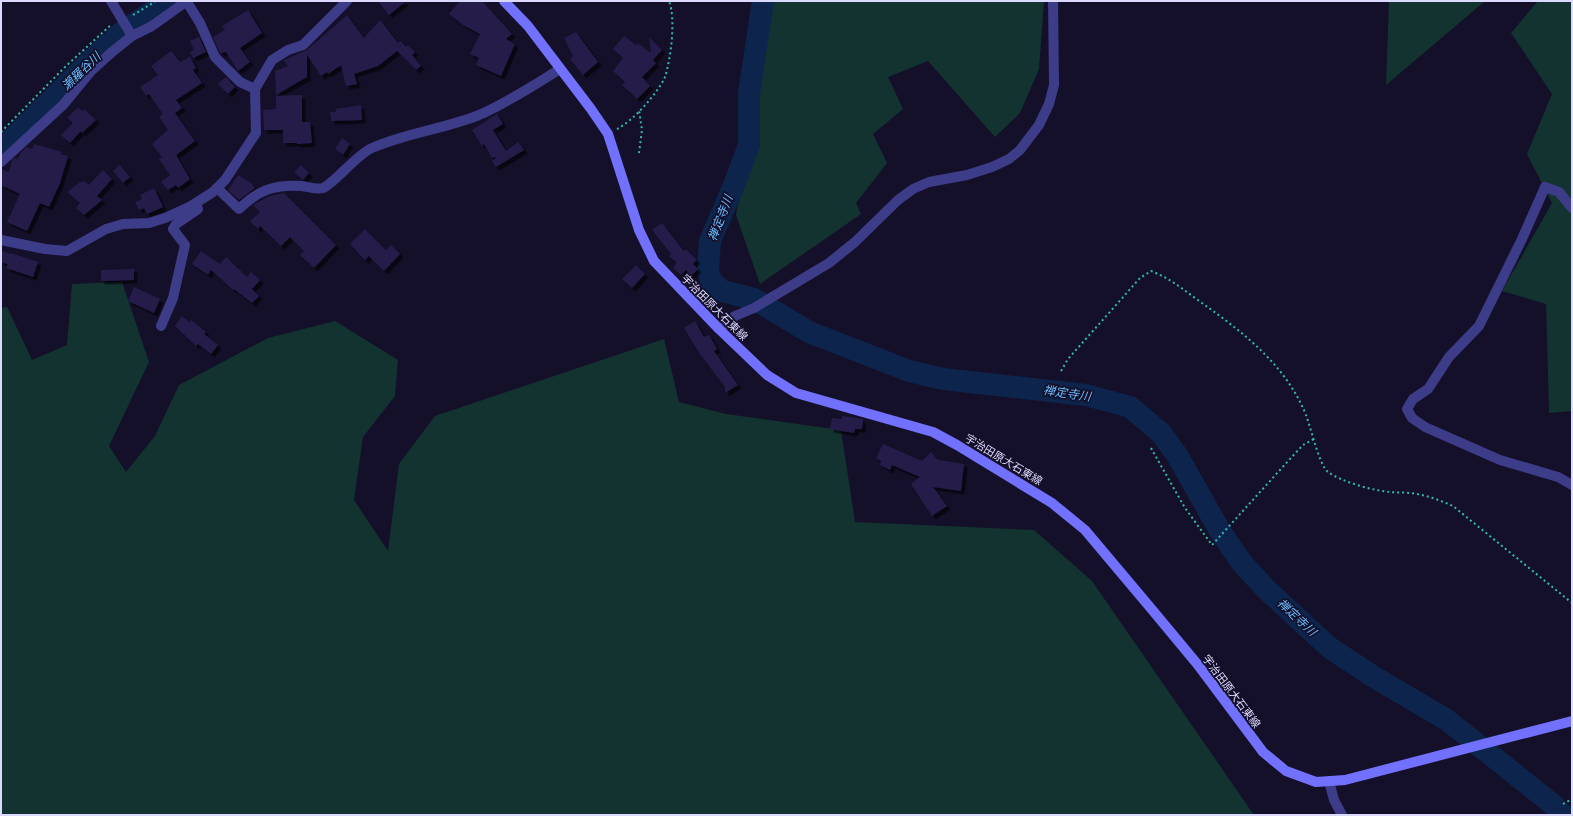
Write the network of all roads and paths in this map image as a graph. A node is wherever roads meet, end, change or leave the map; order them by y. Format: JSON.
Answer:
{"nodes":[{"id":1,"x":111,"y":1,"type":"edge"},
{"id":2,"x":156,"y":1,"type":"edge"},
{"id":3,"x":187,"y":1,"type":"edge"},
{"id":4,"x":347,"y":1,"type":"edge"},
{"id":5,"x":504,"y":1,"type":"edge"},
{"id":6,"x":669,"y":1,"type":"edge"},
{"id":7,"x":1053,"y":1,"type":"edge"},
{"id":8,"x":122,"y":22,"type":"junction"},
{"id":9,"x":130,"y":34,"type":"junction"},
{"id":10,"x":560,"y":69,"type":"junction"},
{"id":11,"x":255,"y":89,"type":"junction"},
{"id":12,"x":640,"y":110,"type":"junction"},
{"id":13,"x":1,"y":132,"type":"edge"},
{"id":14,"x":608,"y":134,"type":"junction"},
{"id":15,"x":639,"y":153,"type":"dead end"},
{"id":16,"x":1,"y":162,"type":"edge"},
{"id":17,"x":217,"y":188,"type":"junction"},
{"id":18,"x":196,"y":203,"type":"junction"},
{"id":19,"x":1572,"y":208,"type":"edge"},
{"id":20,"x":1,"y":240,"type":"edge"},
{"id":21,"x":162,"y":326,"type":"dead end"},
{"id":22,"x":719,"y":329,"type":"junction"},
{"id":23,"x":1061,"y":371,"type":"dead end"},
{"id":24,"x":1314,"y":439,"type":"junction"},
{"id":25,"x":1151,"y":448,"type":"dead end"},
{"id":26,"x":1572,"y":485,"type":"edge"},
{"id":27,"x":1572,"y":603,"type":"edge"},
{"id":28,"x":1572,"y":721,"type":"edge"},
{"id":29,"x":1329,"y":781,"type":"junction"},
{"id":30,"x":1572,"y":799,"type":"edge"},
{"id":31,"x":1563,"y":804,"type":"dead end"},
{"id":32,"x":1342,"y":815,"type":"edge"}],
"edges":[{"from":1,"to":8,"type":"street"},
{"from":2,"to":8,"type":"path"},
{"from":3,"to":9,"type":"street"},
{"from":3,"to":11,"type":"street"},
{"from":4,"to":11,"type":"street"},
{"from":5,"to":10,"type":"main road","name":"宇治田原大石東線"},
{"from":6,"to":12,"type":"path"},
{"from":7,"to":22,"type":"street"},
{"from":8,"to":9,"type":"street"},
{"from":8,"to":13,"type":"path"},
{"from":9,"to":16,"type":"street"},
{"from":10,"to":14,"type":"main road","name":"宇治田原大石東線"},
{"from":10,"to":17,"type":"street"},
{"from":11,"to":17,"type":"street"},
{"from":12,"to":14,"type":"path"},
{"from":12,"to":15,"type":"path"},
{"from":14,"to":22,"type":"main road","name":"宇治田原大石東線"},
{"from":17,"to":18,"type":"street"},
{"from":18,"to":20,"type":"street"},
{"from":18,"to":21,"type":"street"},
{"from":19,"to":26,"type":"street"},
{"from":22,"to":29,"type":"main road","name":"宇治田原大石東線"},
{"from":23,"to":24,"type":"path"},
{"from":24,"to":25,"type":"path"},
{"from":24,"to":27,"type":"path"},
{"from":28,"to":29,"type":"main road","name":"宇治田原大石東線"},
{"from":29,"to":32,"type":"street"},
{"from":30,"to":31,"type":"path"}]}
